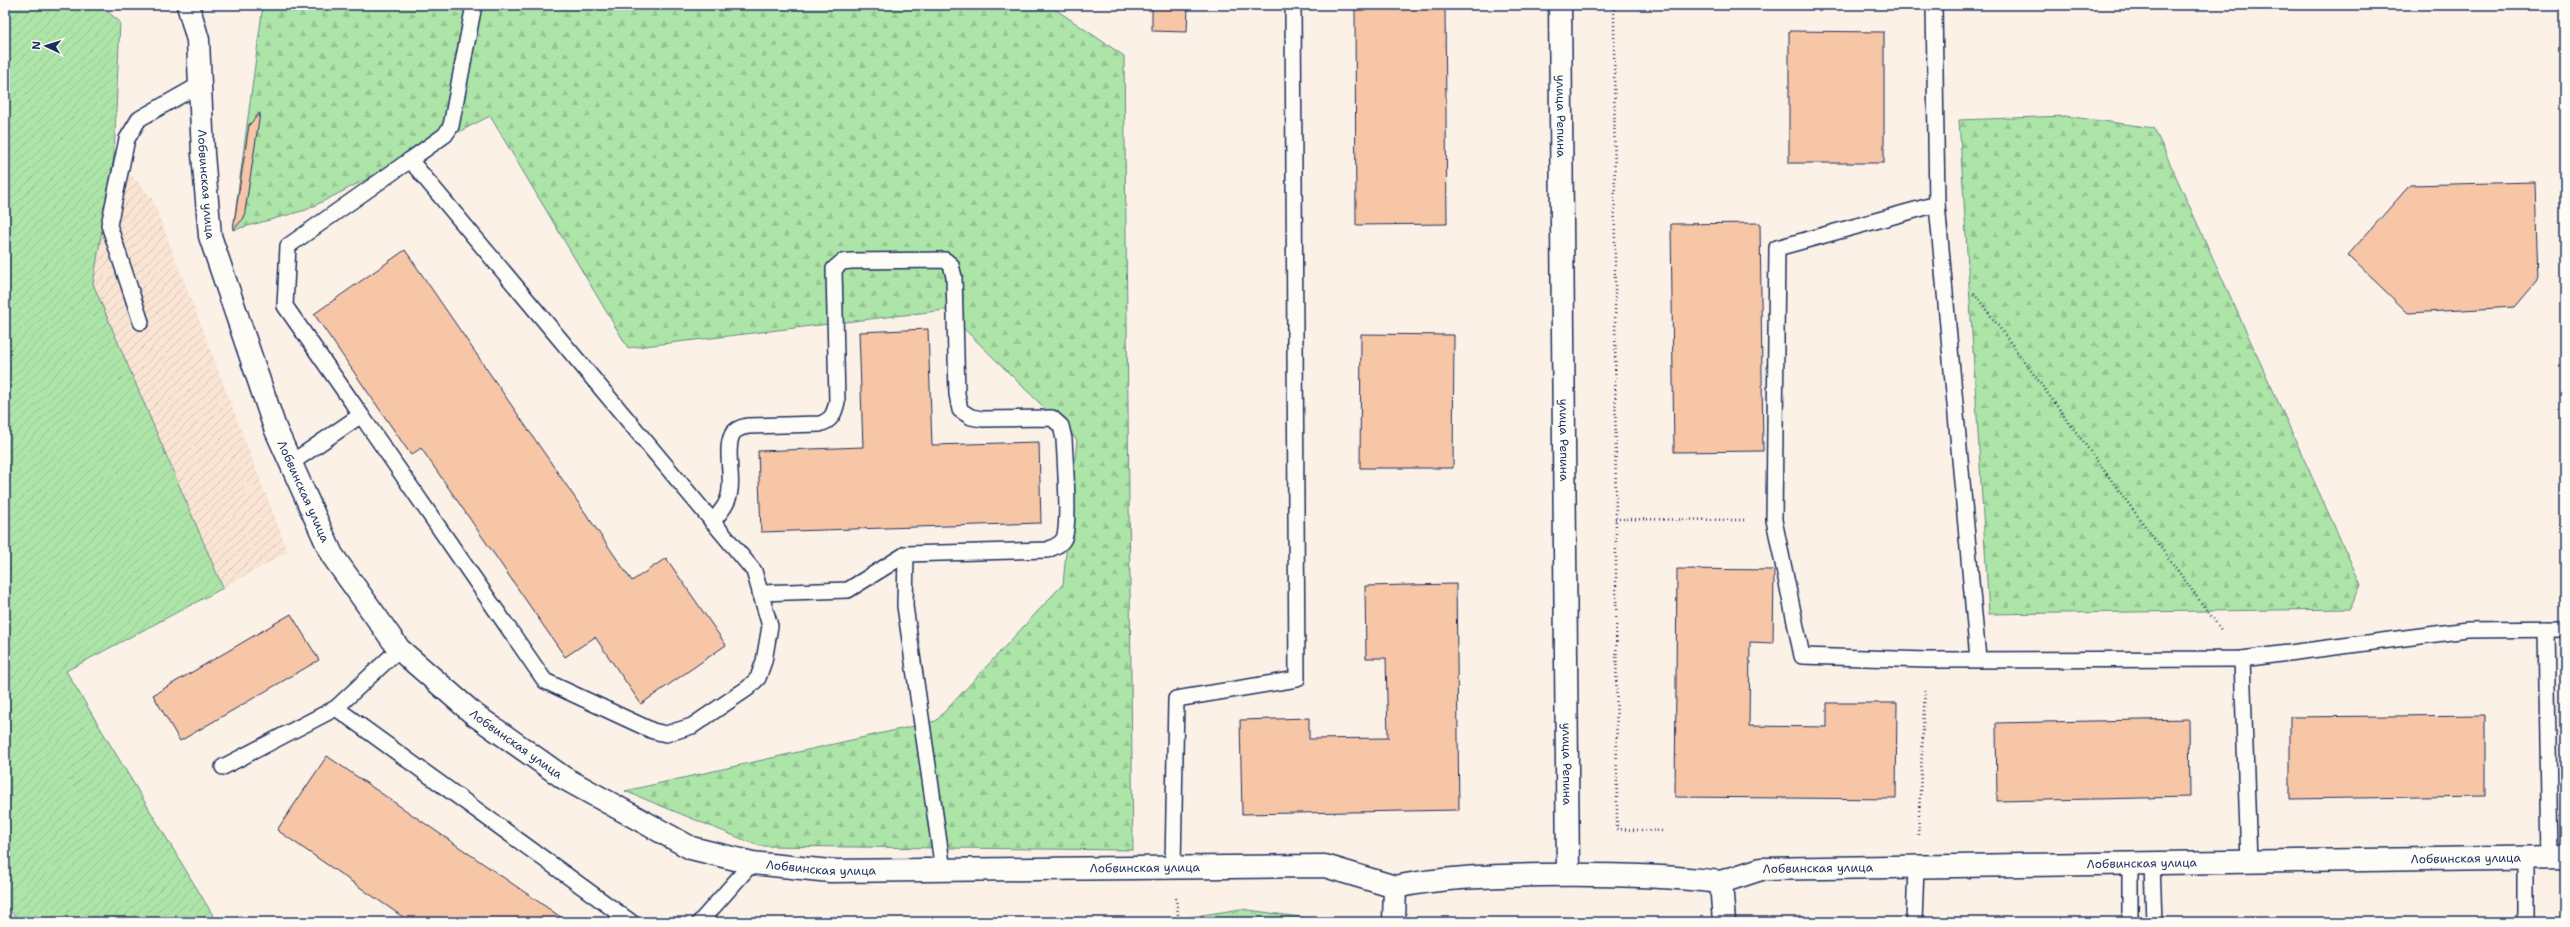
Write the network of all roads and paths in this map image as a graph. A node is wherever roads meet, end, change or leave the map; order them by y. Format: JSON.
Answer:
{"nodes":[{"id":1,"x":188,"y":5,"type":"edge"},
{"id":2,"x":474,"y":5,"type":"edge"},
{"id":3,"x":1293,"y":5,"type":"edge"},
{"id":4,"x":1560,"y":5,"type":"edge"},
{"id":5,"x":1614,"y":5,"type":"edge"},
{"id":6,"x":1934,"y":5,"type":"edge"},
{"id":7,"x":199,"y":85,"type":"junction"},
{"id":8,"x":410,"y":160,"type":"junction"},
{"id":9,"x":1937,"y":204,"type":"junction"},
{"id":10,"x":1969,"y":286,"type":"dead end"},
{"id":11,"x":141,"y":322,"type":"dead end"},
{"id":12,"x":361,"y":415,"type":"junction"},
{"id":13,"x":291,"y":464,"type":"junction"},
{"id":14,"x":1615,"y":519,"type":"junction"},
{"id":15,"x":1774,"y":520,"type":"junction"},
{"id":16,"x":712,"y":522,"type":"junction"},
{"id":17,"x":906,"y":554,"type":"junction"},
{"id":18,"x":760,"y":592,"type":"junction"},
{"id":19,"x":2546,"y":629,"type":"junction"},
{"id":20,"x":2565,"y":629,"type":"edge"},
{"id":21,"x":399,"y":649,"type":"junction"},
{"id":22,"x":1978,"y":659,"type":"junction"},
{"id":23,"x":2242,"y":659,"type":"junction"},
{"id":24,"x":1927,"y":660,"type":"junction"},
{"id":25,"x":336,"y":708,"type":"junction"},
{"id":26,"x":223,"y":767,"type":"dead end"},
{"id":27,"x":1662,"y":831,"type":"dead end"},
{"id":28,"x":2525,"y":857,"type":"junction"},
{"id":29,"x":2558,"y":857,"type":"edge"},
{"id":30,"x":2249,"y":862,"type":"junction"},
{"id":31,"x":752,"y":863,"type":"junction"},
{"id":32,"x":2130,"y":864,"type":"junction"},
{"id":33,"x":2152,"y":864,"type":"junction"},
{"id":34,"x":1916,"y":867,"type":"junction"},
{"id":35,"x":1173,"y":868,"type":"junction"},
{"id":36,"x":943,"y":870,"type":"junction"},
{"id":37,"x":1568,"y":874,"type":"junction"},
{"id":38,"x":1721,"y":882,"type":"junction"},
{"id":39,"x":1395,"y":887,"type":"junction"},
{"id":40,"x":632,"y":922,"type":"edge"},
{"id":41,"x":700,"y":922,"type":"edge"},
{"id":42,"x":1394,"y":922,"type":"edge"},
{"id":43,"x":1724,"y":922,"type":"edge"},
{"id":44,"x":1914,"y":922,"type":"edge"},
{"id":45,"x":2130,"y":922,"type":"edge"},
{"id":46,"x":2154,"y":922,"type":"edge"},
{"id":47,"x":2525,"y":922,"type":"edge"}],
"edges":[{"from":1,"to":7,"type":"street","name":"Лобвинская улица"},
{"from":2,"to":8,"type":"lane"},
{"from":3,"to":35,"type":"lane"},
{"from":4,"to":37,"type":"street","name":"улица Репина"},
{"from":5,"to":14,"type":"path"},
{"from":6,"to":9,"type":"lane"},
{"from":7,"to":11,"type":"lane"},
{"from":7,"to":13,"type":"street","name":"Лобвинская улица"},
{"from":8,"to":12,"type":"lane"},
{"from":8,"to":16,"type":"lane"},
{"from":9,"to":15,"type":"lane"},
{"from":9,"to":22,"type":"lane"},
{"from":10,"to":23,"type":"path"},
{"from":12,"to":13,"type":"lane"},
{"from":12,"to":18,"type":"lane"},
{"from":13,"to":21,"type":"street","name":"Лобвинская улица"},
{"from":14,"to":15,"type":"path"},
{"from":14,"to":27,"type":"path"},
{"from":15,"to":24,"type":"lane"},
{"from":16,"to":17,"type":"lane"},
{"from":16,"to":18,"type":"lane"},
{"from":17,"to":18,"type":"lane"},
{"from":17,"to":36,"type":"lane"},
{"from":19,"to":20,"type":"lane"},
{"from":19,"to":23,"type":"lane"},
{"from":19,"to":29,"type":"lane"},
{"from":21,"to":25,"type":"lane"},
{"from":21,"to":31,"type":"street","name":"Лобвинская улица"},
{"from":22,"to":23,"type":"lane"},
{"from":22,"to":24,"type":"lane"},
{"from":23,"to":30,"type":"lane"},
{"from":24,"to":34,"type":"path"},
{"from":25,"to":26,"type":"lane"},
{"from":25,"to":40,"type":"lane"},
{"from":28,"to":29,"type":"street","name":"Лобвинская улица"},
{"from":28,"to":30,"type":"street","name":"Лобвинская улица"},
{"from":28,"to":47,"type":"lane"},
{"from":30,"to":33,"type":"street","name":"Лобвинская улица"},
{"from":31,"to":36,"type":"street","name":"Лобвинская улица"},
{"from":31,"to":41,"type":"lane"},
{"from":32,"to":33,"type":"street","name":"Лобвинская улица"},
{"from":32,"to":34,"type":"street","name":"Лобвинская улица"},
{"from":32,"to":45,"type":"lane"},
{"from":33,"to":46,"type":"lane"},
{"from":34,"to":38,"type":"street","name":"Лобвинская улица"},
{"from":34,"to":44,"type":"lane"},
{"from":35,"to":36,"type":"street","name":"Лобвинская улица"},
{"from":35,"to":39,"type":"street","name":"Лобвинская улица"},
{"from":37,"to":38,"type":"street"},
{"from":37,"to":39,"type":"street"},
{"from":38,"to":43,"type":"street"},
{"from":39,"to":42,"type":"street"}]}
